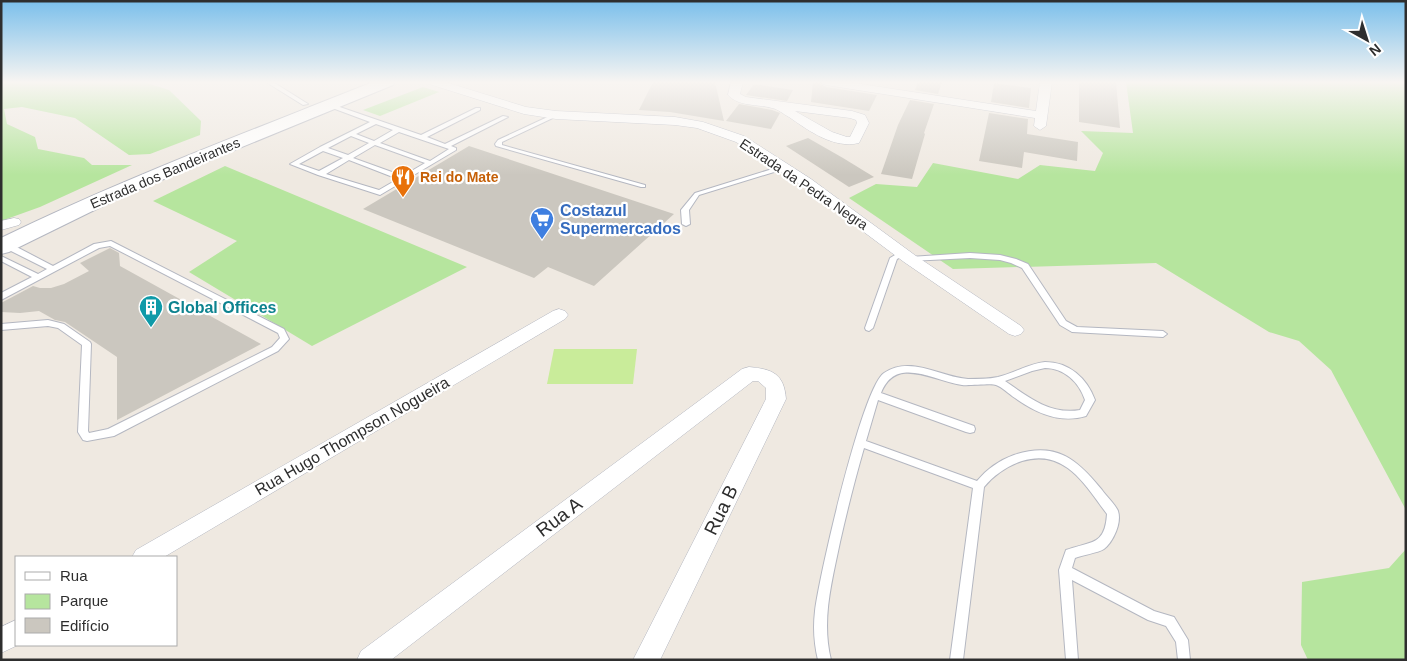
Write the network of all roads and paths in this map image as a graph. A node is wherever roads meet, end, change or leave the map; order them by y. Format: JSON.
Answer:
{"nodes":[{"id":1,"x":281,"y":113,"type":"edge"},
{"id":2,"x":310,"y":113,"type":"edge"},
{"id":3,"x":350,"y":113,"type":"edge"},
{"id":4,"x":470,"y":113,"type":"edge"},
{"id":5,"x":542,"y":113,"type":"edge"},
{"id":6,"x":791,"y":113,"type":"edge"},
{"id":7,"x":836,"y":113,"type":"edge"},
{"id":8,"x":1007,"y":113,"type":"edge"},
{"id":9,"x":1041,"y":113,"type":"edge"},
{"id":10,"x":556,"y":115,"type":"junction"},
{"id":11,"x":505,"y":117,"type":"dead end"},
{"id":12,"x":374,"y":122,"type":"junction"},
{"id":13,"x":397,"y":130,"type":"junction"},
{"id":14,"x":350,"y":134,"type":"junction"},
{"id":15,"x":421,"y":138,"type":"junction"},
{"id":16,"x":374,"y":144,"type":"junction"},
{"id":17,"x":446,"y":146,"type":"junction"},
{"id":18,"x":322,"y":148,"type":"junction"},
{"id":19,"x":347,"y":159,"type":"junction"},
{"id":20,"x":430,"y":163,"type":"junction"},
{"id":21,"x":785,"y":168,"type":"junction"},
{"id":22,"x":320,"y":174,"type":"junction"},
{"id":23,"x":404,"y":179,"type":"junction"},
{"id":24,"x":643,"y":186,"type":"dead end"},
{"id":25,"x":686,"y":224,"type":"dead end"},
{"id":26,"x":4,"y":238,"type":"edge"},
{"id":27,"x":907,"y":257,"type":"junction"},
{"id":28,"x":53,"y":269,"type":"junction"},
{"id":29,"x":37,"y":277,"type":"junction"},
{"id":30,"x":1,"y":297,"type":"edge"},
{"id":31,"x":559,"y":315,"type":"dead end"},
{"id":32,"x":1,"y":328,"type":"edge"},
{"id":33,"x":869,"y":328,"type":"dead end"},
{"id":34,"x":1015,"y":330,"type":"dead end"},
{"id":35,"x":1163,"y":334,"type":"dead end"},
{"id":36,"x":749,"y":374,"type":"joint"},
{"id":37,"x":996,"y":380,"type":"junction"},
{"id":38,"x":875,"y":395,"type":"junction"},
{"id":39,"x":970,"y":429,"type":"dead end"},
{"id":40,"x":860,"y":443,"type":"junction"},
{"id":41,"x":979,"y":486,"type":"junction"},
{"id":42,"x":146,"y":556,"type":"edge"},
{"id":43,"x":1064,"y":570,"type":"junction"},
{"id":44,"x":15,"y":633,"type":"edge"},
{"id":45,"x":1,"y":641,"type":"edge"},
{"id":46,"x":370,"y":660,"type":"edge"},
{"id":47,"x":646,"y":660,"type":"edge"},
{"id":48,"x":825,"y":660,"type":"edge"},
{"id":49,"x":956,"y":660,"type":"edge"},
{"id":50,"x":1072,"y":660,"type":"edge"},
{"id":51,"x":1184,"y":660,"type":"edge"}],
"edges":[{"from":1,"to":26,"type":"main road","name":"Estrada dos Bandeirantes"},
{"from":2,"to":26,"type":"main road","name":"Estrada dos Bandeirantes"},
{"from":3,"to":12,"type":"lane"},
{"from":4,"to":15,"type":"lane"},
{"from":5,"to":10,"type":"street","name":"Estrada da Pedra Negra"},
{"from":6,"to":7,"type":"street"},
{"from":8,"to":9,"type":"street"},
{"from":10,"to":21,"type":"street","name":"Estrada da Pedra Negra"},
{"from":10,"to":24,"type":"lane"},
{"from":11,"to":17,"type":"lane"},
{"from":12,"to":13,"type":"lane"},
{"from":12,"to":14,"type":"lane"},
{"from":13,"to":15,"type":"lane"},
{"from":13,"to":16,"type":"lane"},
{"from":14,"to":16,"type":"lane"},
{"from":14,"to":18,"type":"lane"},
{"from":15,"to":17,"type":"lane"},
{"from":16,"to":19,"type":"lane"},
{"from":16,"to":20,"type":"lane"},
{"from":17,"to":20,"type":"lane"},
{"from":18,"to":19,"type":"lane"},
{"from":18,"to":22,"type":"lane"},
{"from":19,"to":22,"type":"lane"},
{"from":19,"to":23,"type":"lane"},
{"from":20,"to":23,"type":"lane"},
{"from":21,"to":25,"type":"lane"},
{"from":21,"to":27,"type":"street","name":"Estrada da Pedra Negra"},
{"from":22,"to":23,"type":"lane"},
{"from":26,"to":28,"type":"lane"},
{"from":26,"to":29,"type":"lane"},
{"from":27,"to":33,"type":"lane"},
{"from":27,"to":34,"type":"street","name":"Estrada da Pedra Negra"},
{"from":27,"to":35,"type":"lane"},
{"from":28,"to":29,"type":"lane"},
{"from":28,"to":32,"type":"lane"},
{"from":29,"to":30,"type":"lane"},
{"from":31,"to":42,"type":"street","name":"Rua Hugo Thompson Nogueira"},
{"from":36,"to":46,"type":"street","name":"Rua A"},
{"from":36,"to":47,"type":"street","name":"Rua B"},
{"from":37,"to":37,"type":"lane"},
{"from":37,"to":38,"type":"lane"},
{"from":38,"to":39,"type":"lane"},
{"from":38,"to":40,"type":"lane"},
{"from":40,"to":41,"type":"lane"},
{"from":40,"to":48,"type":"lane"},
{"from":41,"to":43,"type":"lane"},
{"from":41,"to":49,"type":"lane"},
{"from":43,"to":50,"type":"lane"},
{"from":43,"to":51,"type":"lane"},
{"from":44,"to":45,"type":"street"}]}
